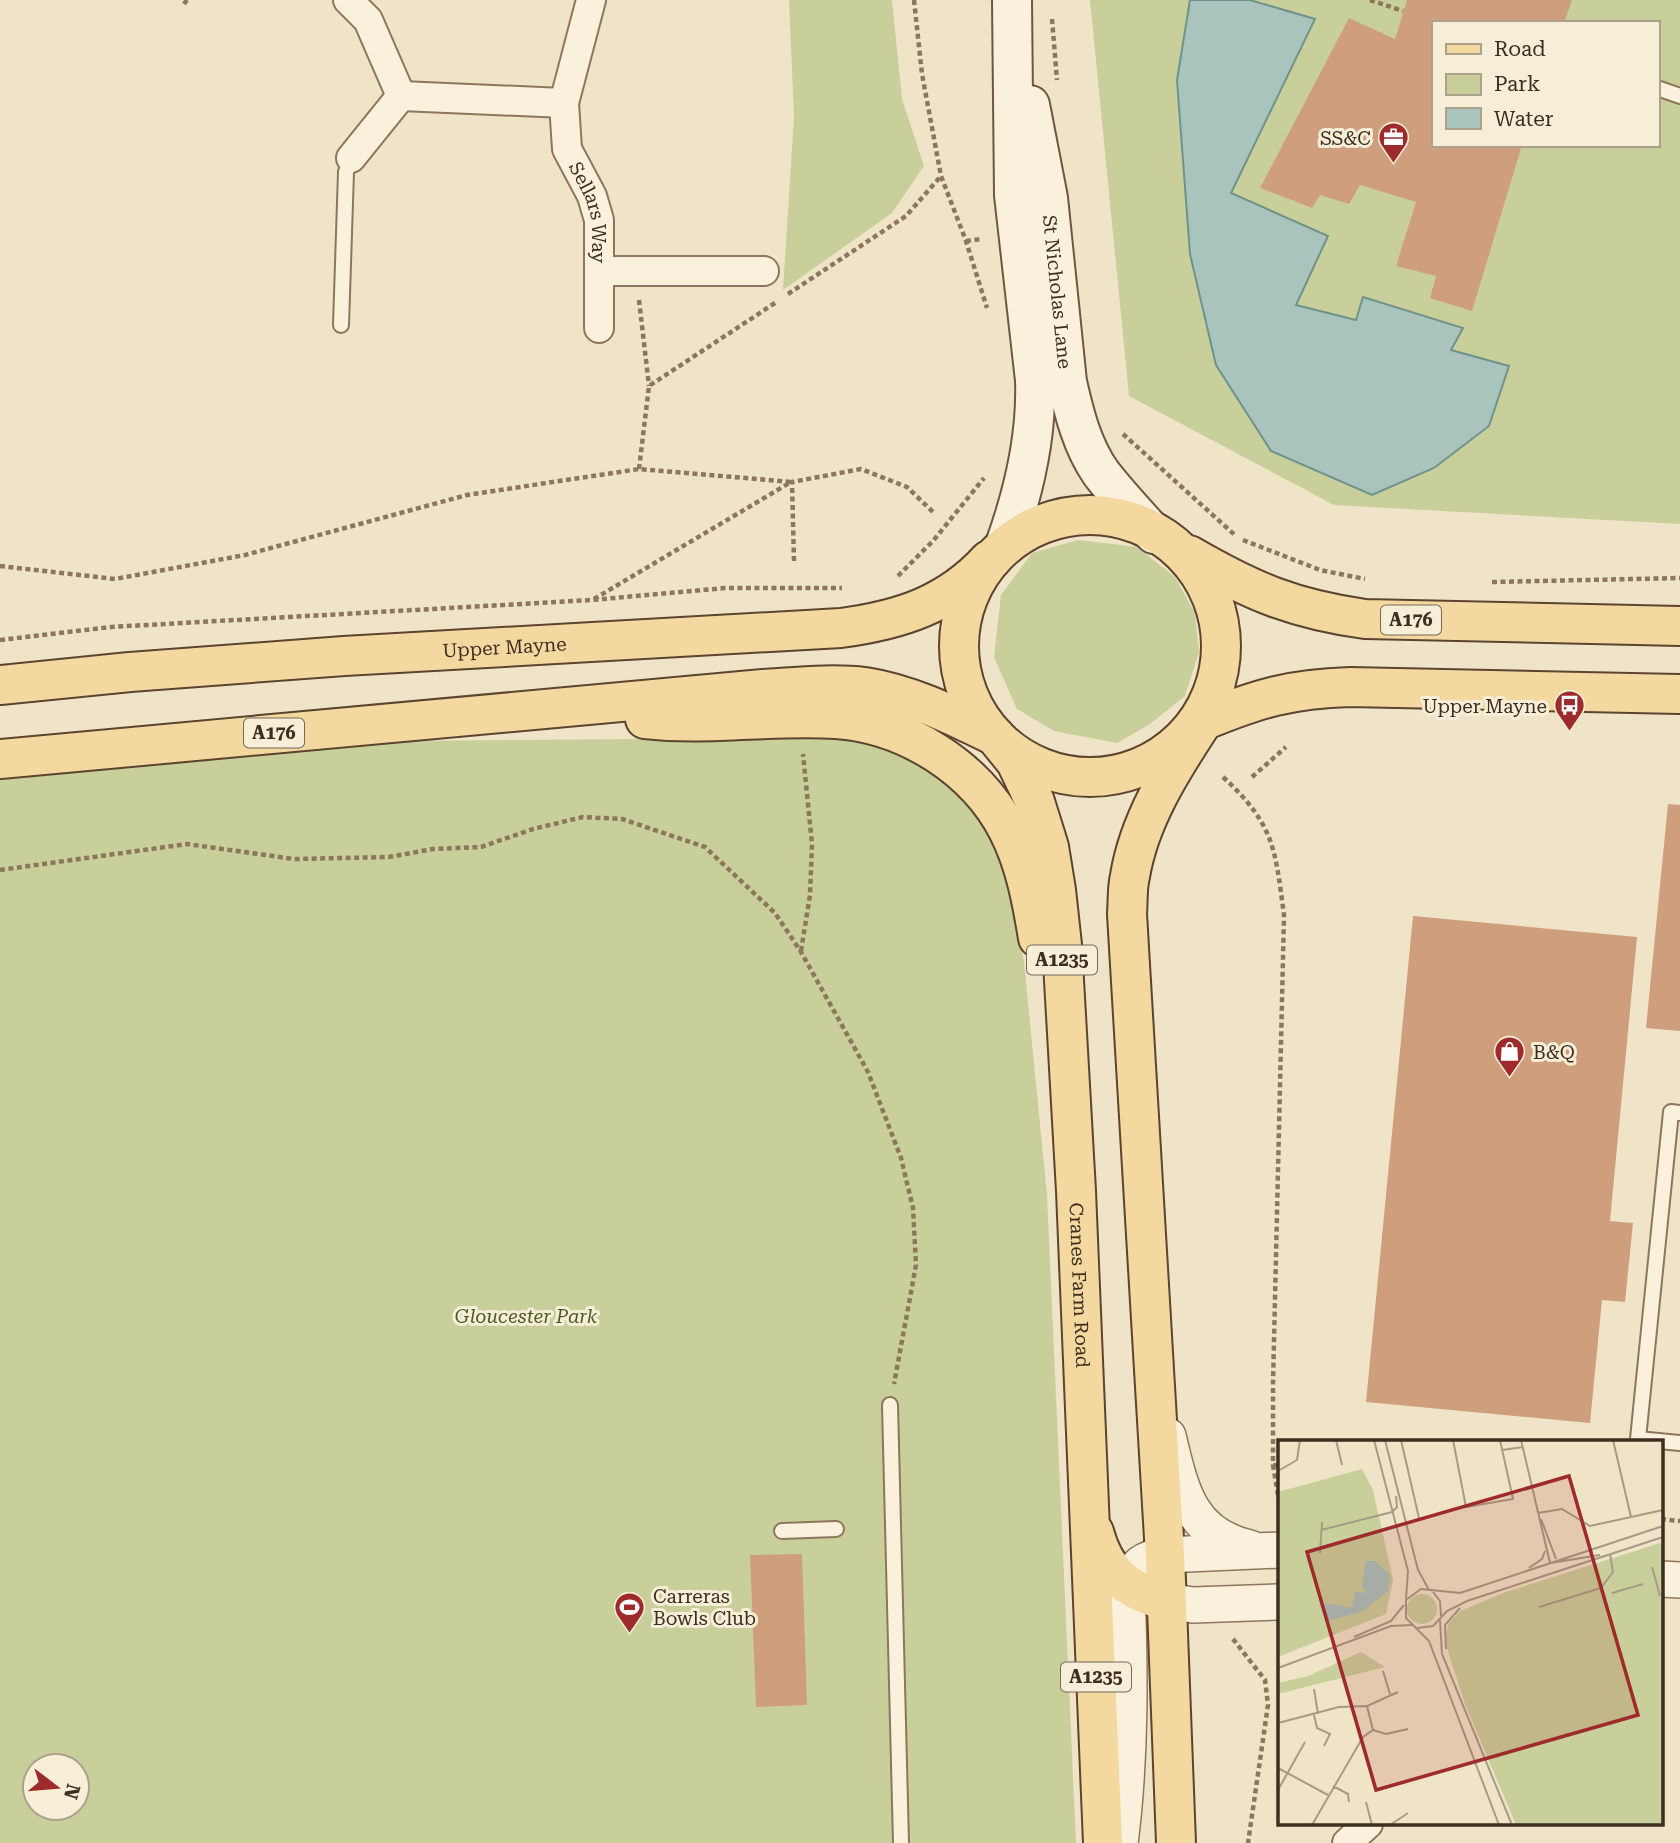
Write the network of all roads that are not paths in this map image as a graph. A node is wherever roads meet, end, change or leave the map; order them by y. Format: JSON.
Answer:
{"nodes":[{"id":1,"x":348,"y":0,"type":"edge"},
{"id":2,"x":591,"y":0,"type":"edge"},
{"id":3,"x":1013,"y":12,"type":"edge"},
{"id":4,"x":1659,"y":89,"type":"edge"},
{"id":5,"x":401,"y":96,"type":"junction"},
{"id":6,"x":1680,"y":96,"type":"edge"},
{"id":7,"x":564,"y":103,"type":"junction"},
{"id":8,"x":351,"y":158,"type":"joint"},
{"id":9,"x":599,"y":271,"type":"junction"},
{"id":10,"x":764,"y":271,"type":"dead end"},
{"id":11,"x":341,"y":325,"type":"dead end"},
{"id":12,"x":599,"y":328,"type":"dead end"},
{"id":13,"x":1157,"y":536,"type":"junction"},
{"id":14,"x":998,"y":551,"type":"junction"},
{"id":15,"x":1680,"y":626,"type":"edge"},
{"id":16,"x":0,"y":685,"type":"edge"},
{"id":17,"x":1680,"y":694,"type":"edge"},
{"id":18,"x":549,"y":709,"type":"junction"},
{"id":19,"x":1201,"y":723,"type":"junction"},
{"id":20,"x":997,"y":738,"type":"junction"},
{"id":21,"x":0,"y":759,"type":"edge"},
{"id":22,"x":1680,"y":1113,"type":"edge"},
{"id":23,"x":1076,"y":1191,"type":"junction"},
{"id":24,"x":1156,"y":1388,"type":"junction"},
{"id":25,"x":890,"y":1405,"type":"road end"},
{"id":26,"x":1649,"y":1440,"type":"edge"},
{"id":27,"x":1662,"y":1441,"type":"edge"},
{"id":28,"x":1680,"y":1443,"type":"edge"},
{"id":29,"x":1088,"y":1511,"type":"junction"},
{"id":30,"x":836,"y":1528,"type":"dead end"},
{"id":31,"x":782,"y":1531,"type":"dead end"},
{"id":32,"x":1272,"y":1550,"type":"edge"},
{"id":33,"x":1164,"y":1555,"type":"junction"},
{"id":34,"x":1662,"y":1579,"type":"edge"},
{"id":35,"x":1680,"y":1580,"type":"edge"},
{"id":36,"x":1127,"y":1585,"type":"junction"},
{"id":37,"x":1166,"y":1601,"type":"junction"},
{"id":38,"x":1278,"y":1602,"type":"edge"},
{"id":39,"x":1366,"y":1826,"type":"edge"},
{"id":40,"x":901,"y":1843,"type":"edge"},
{"id":41,"x":1103,"y":1843,"type":"edge"},
{"id":42,"x":1120,"y":1843,"type":"edge"},
{"id":43,"x":1176,"y":1843,"type":"edge"},
{"id":44,"x":1347,"y":1843,"type":"edge"}],
"edges":[{"from":1,"to":5,"type":"street"},
{"from":2,"to":7,"type":"street","name":"Sellars Way"},
{"from":3,"to":13,"type":"main road","name":"St Nicholas Lane"},
{"from":3,"to":14,"type":"main road","name":"St Nicholas Lane"},
{"from":4,"to":6,"type":"lane"},
{"from":5,"to":7,"type":"street"},
{"from":5,"to":8,"type":"street"},
{"from":7,"to":9,"type":"street","name":"Sellars Way"},
{"from":8,"to":11,"type":"lane"},
{"from":9,"to":10,"type":"street"},
{"from":9,"to":12,"type":"street","name":"Sellars Way"},
{"from":13,"to":14,"type":"main road","number":"A176"},
{"from":13,"to":15,"type":"main road","number":"A176"},
{"from":13,"to":19,"type":"main road","number":"A176"},
{"from":14,"to":16,"type":"main road","name":"Upper Mayne","number":"A176"},
{"from":14,"to":20,"type":"main road","number":"A176"},
{"from":17,"to":19,"type":"main road","number":"A176"},
{"from":18,"to":20,"type":"main road","number":"A176"},
{"from":18,"to":21,"type":"main road","number":"A176"},
{"from":18,"to":23,"type":"main road"},
{"from":19,"to":20,"type":"main road","number":"A176"},
{"from":19,"to":24,"type":"main road"},
{"from":20,"to":23,"type":"main road","name":"Cranes Farm Road","number":"A1235"},
{"from":22,"to":26,"type":"lane"},
{"from":23,"to":29,"type":"main road","name":"Cranes Farm Road","number":"A1235"},
{"from":24,"to":32,"type":"street"},
{"from":24,"to":33,"type":"main road"},
{"from":25,"to":40,"type":"lane"},
{"from":27,"to":28,"type":"lane"},
{"from":29,"to":36,"type":"main road"},
{"from":29,"to":41,"type":"main road","name":"Cranes Farm Road","number":"A1235"},
{"from":30,"to":31,"type":"lane"},
{"from":32,"to":33,"type":"street"},
{"from":33,"to":36,"type":"street"},
{"from":33,"to":37,"type":"main road"},
{"from":34,"to":35,"type":"street"},
{"from":36,"to":37,"type":"main road"},
{"from":36,"to":42,"type":"street"},
{"from":37,"to":38,"type":"street"},
{"from":37,"to":43,"type":"main road"},
{"from":39,"to":44,"type":"street"}]}
